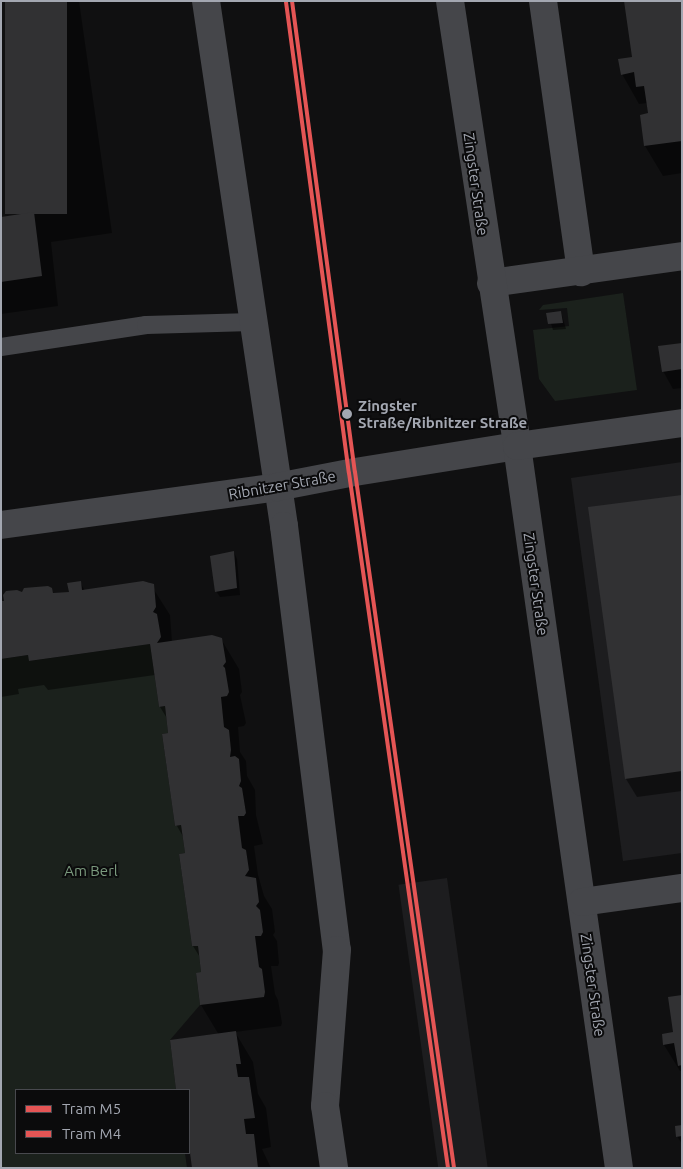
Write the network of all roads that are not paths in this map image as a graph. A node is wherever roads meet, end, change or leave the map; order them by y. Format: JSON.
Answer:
{"nodes":[{"id":1,"x":206,"y":1,"type":"edge"},
{"id":2,"x":450,"y":1,"type":"edge"},
{"id":3,"x":543,"y":1,"type":"edge"},
{"id":4,"x":682,"y":256,"type":"edge"},
{"id":5,"x":581,"y":272,"type":"junction"},
{"id":6,"x":491,"y":283,"type":"junction"},
{"id":7,"x":252,"y":322,"type":"junction"},
{"id":8,"x":1,"y":347,"type":"edge"},
{"id":9,"x":682,"y":423,"type":"edge"},
{"id":10,"x":517,"y":446,"type":"junction"},
{"id":11,"x":277,"y":487,"type":"junction"},
{"id":12,"x":1,"y":526,"type":"edge"},
{"id":13,"x":682,"y":888,"type":"edge"},
{"id":14,"x":582,"y":902,"type":"junction"},
{"id":15,"x":334,"y":1168,"type":"edge"},
{"id":16,"x":618,"y":1168,"type":"edge"}],
"edges":[{"from":1,"to":7,"type":"street"},
{"from":2,"to":6,"type":"street","name":"Zingster Straße"},
{"from":3,"to":5,"type":"street"},
{"from":4,"to":5,"type":"street"},
{"from":5,"to":6,"type":"street"},
{"from":6,"to":10,"type":"street","name":"Zingster Straße"},
{"from":7,"to":8,"type":"lane"},
{"from":7,"to":11,"type":"street"},
{"from":9,"to":10,"type":"street","name":"Ribnitzer Straße"},
{"from":10,"to":11,"type":"street","name":"Ribnitzer Straße"},
{"from":10,"to":14,"type":"street","name":"Zingster Straße"},
{"from":11,"to":12,"type":"street","name":"Ribnitzer Straße"},
{"from":11,"to":15,"type":"street"},
{"from":13,"to":14,"type":"street"},
{"from":14,"to":16,"type":"street","name":"Zingster Straße"}]}
